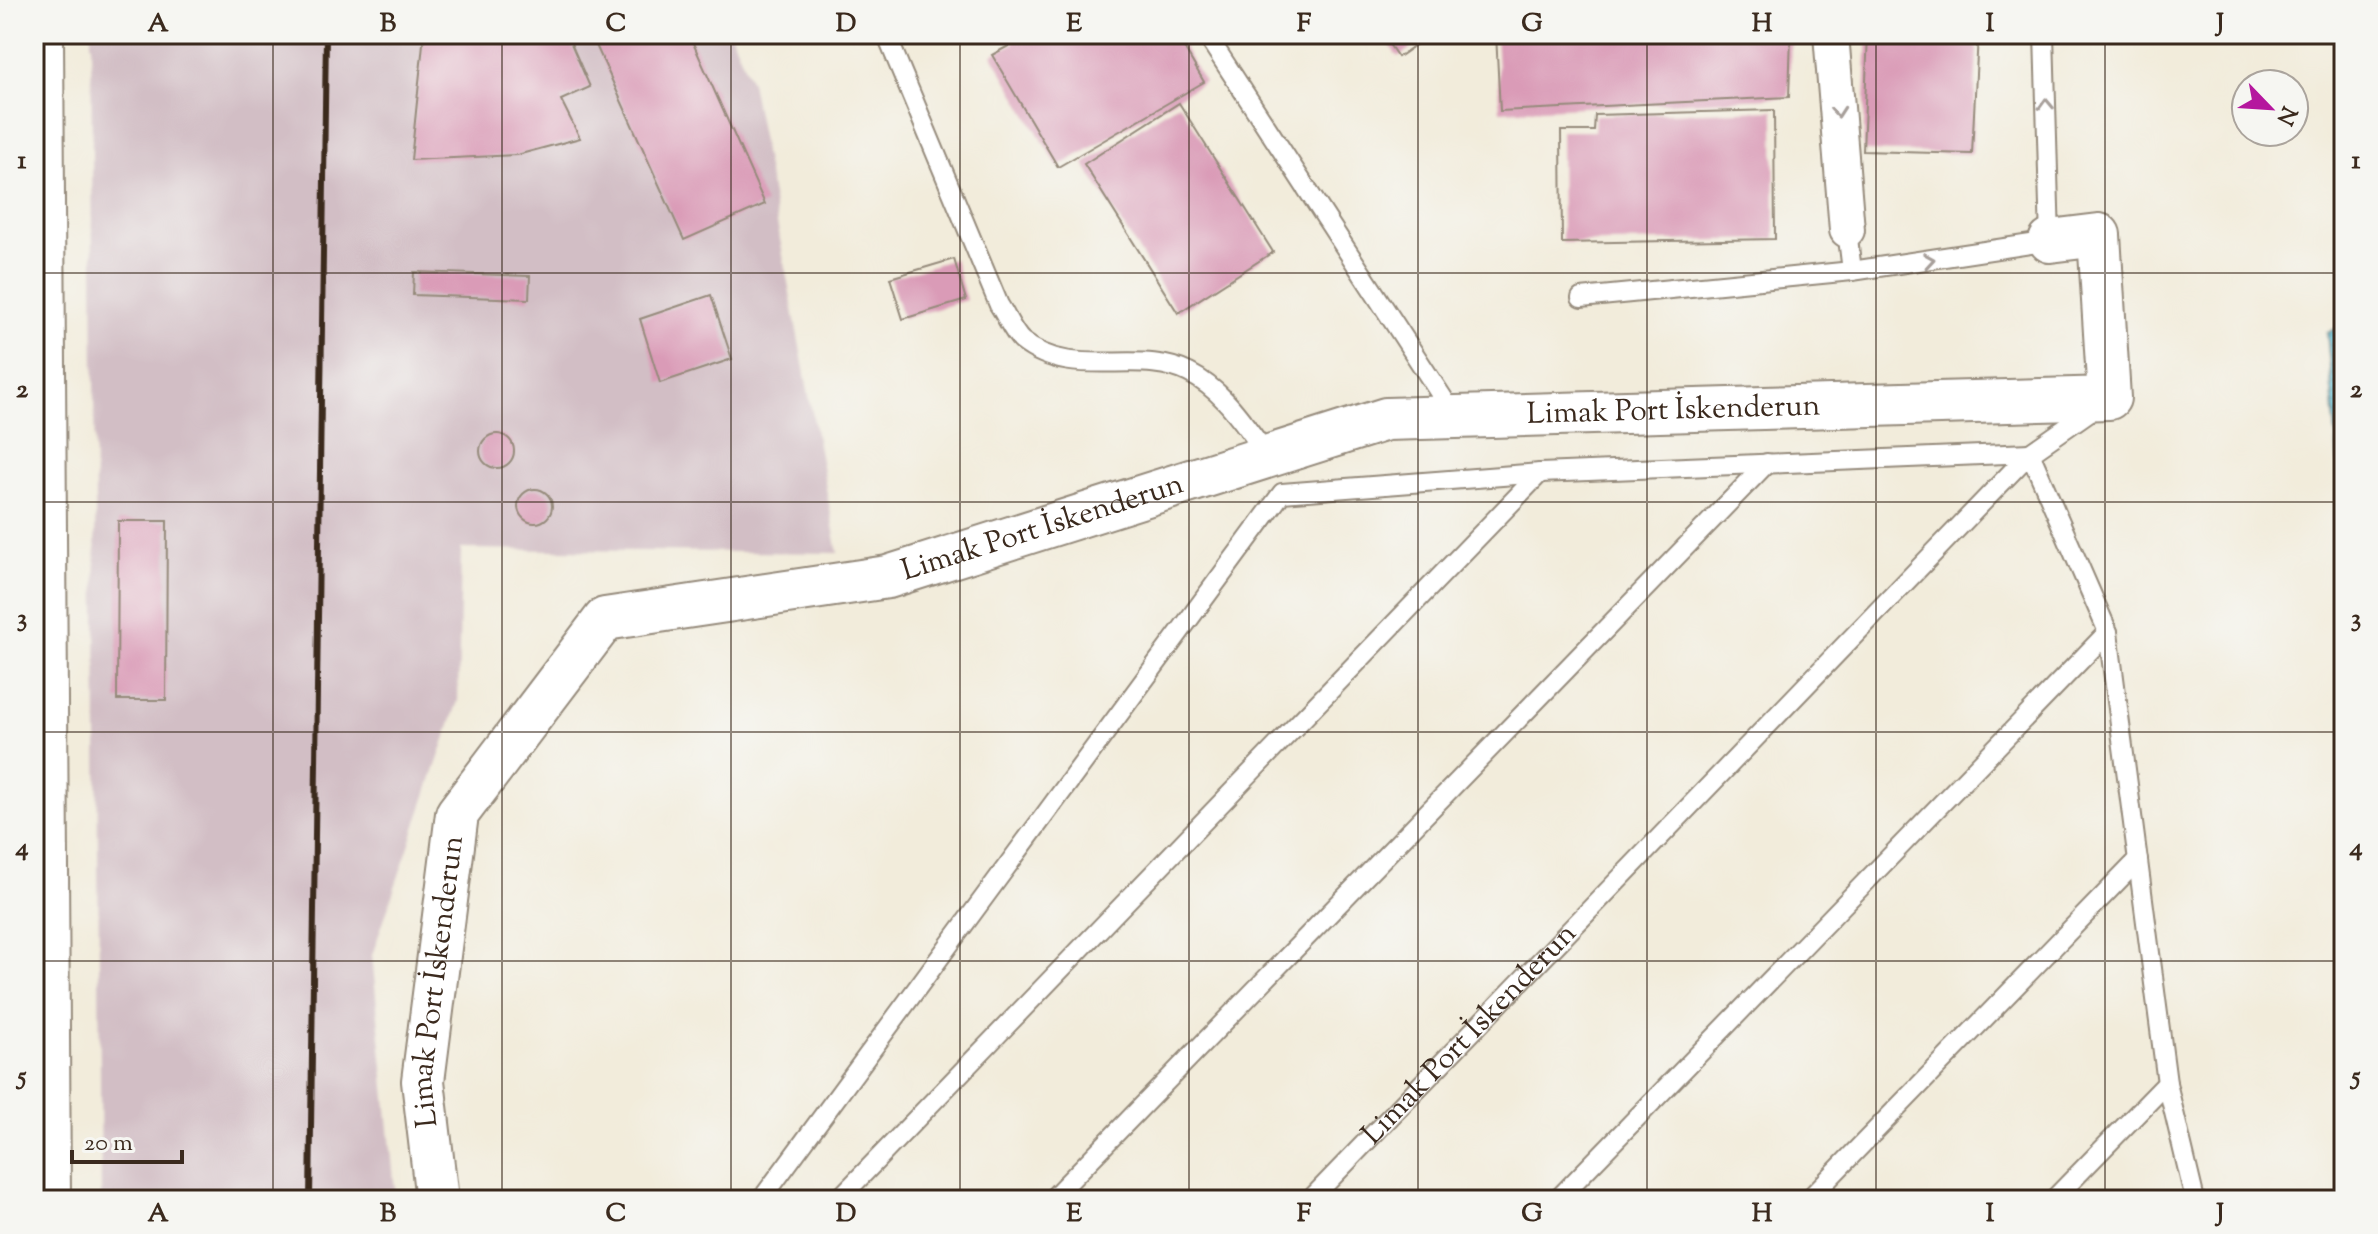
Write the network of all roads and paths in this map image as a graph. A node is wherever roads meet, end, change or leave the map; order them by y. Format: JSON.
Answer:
{"nodes":[{"id":1,"x":41,"y":34,"type":"edge"},
{"id":2,"x":886,"y":34,"type":"edge"},
{"id":3,"x":1206,"y":34,"type":"edge"},
{"id":4,"x":1831,"y":34,"type":"edge"},
{"id":5,"x":2044,"y":34,"type":"edge"},
{"id":6,"x":1847,"y":230,"type":"joint"},
{"id":7,"x":2050,"y":241,"type":"junction"},
{"id":8,"x":1852,"y":271,"type":"junction"},
{"id":9,"x":1581,"y":298,"type":"dead end"},
{"id":10,"x":2109,"y":398,"type":"junction"},
{"id":11,"x":1455,"y":417,"type":"junction"},
{"id":12,"x":2030,"y":453,"type":"junction"},
{"id":13,"x":1269,"y":457,"type":"junction"},
{"id":14,"x":1767,"y":463,"type":"junction"},
{"id":15,"x":1540,"y":473,"type":"junction"},
{"id":16,"x":2108,"y":632,"type":"junction"},
{"id":17,"x":2138,"y":860,"type":"junction"},
{"id":18,"x":2167,"y":1083,"type":"junction"},
{"id":19,"x":48,"y":1200,"type":"edge"},
{"id":20,"x":437,"y":1200,"type":"edge"},
{"id":21,"x":761,"y":1200,"type":"edge"},
{"id":22,"x":838,"y":1200,"type":"edge"},
{"id":23,"x":1051,"y":1200,"type":"edge"},
{"id":24,"x":1310,"y":1200,"type":"edge"},
{"id":25,"x":1557,"y":1200,"type":"edge"},
{"id":26,"x":1808,"y":1200,"type":"edge"},
{"id":27,"x":2053,"y":1200,"type":"edge"},
{"id":28,"x":2195,"y":1200,"type":"edge"}],
"edges":[{"from":1,"to":19,"type":"highway"},
{"from":2,"to":13,"type":"lane"},
{"from":3,"to":11,"type":"lane"},
{"from":4,"to":6,"type":"street","one_way":true},
{"from":7,"to":5,"type":"lane","one_way":true},
{"from":6,"to":8,"type":"lane"},
{"from":8,"to":7,"type":"lane","one_way":true},
{"from":7,"to":10,"type":"street"},
{"from":8,"to":9,"type":"lane"},
{"from":10,"to":11,"type":"street","name":"Limak Port İskenderun"},
{"from":10,"to":12,"type":"lane","name":"Limak Port İskenderun"},
{"from":11,"to":13,"type":"street","name":"Limak Port İskenderun"},
{"from":12,"to":14,"type":"lane","name":"Limak Port İskenderun"},
{"from":12,"to":16,"type":"lane"},
{"from":12,"to":24,"type":"lane","name":"Limak Port İskenderun"},
{"from":13,"to":20,"type":"street","name":"Limak Port İskenderun"},
{"from":14,"to":15,"type":"lane","name":"Limak Port İskenderun"},
{"from":14,"to":23,"type":"lane","name":"Limak Port İskenderun"},
{"from":15,"to":21,"type":"lane","name":"Limak Port İskenderun"},
{"from":15,"to":22,"type":"lane","name":"Limak Port İskenderun"},
{"from":16,"to":17,"type":"lane"},
{"from":16,"to":25,"type":"lane"},
{"from":17,"to":18,"type":"lane"},
{"from":17,"to":26,"type":"lane"},
{"from":18,"to":27,"type":"lane"},
{"from":18,"to":28,"type":"lane"}]}
